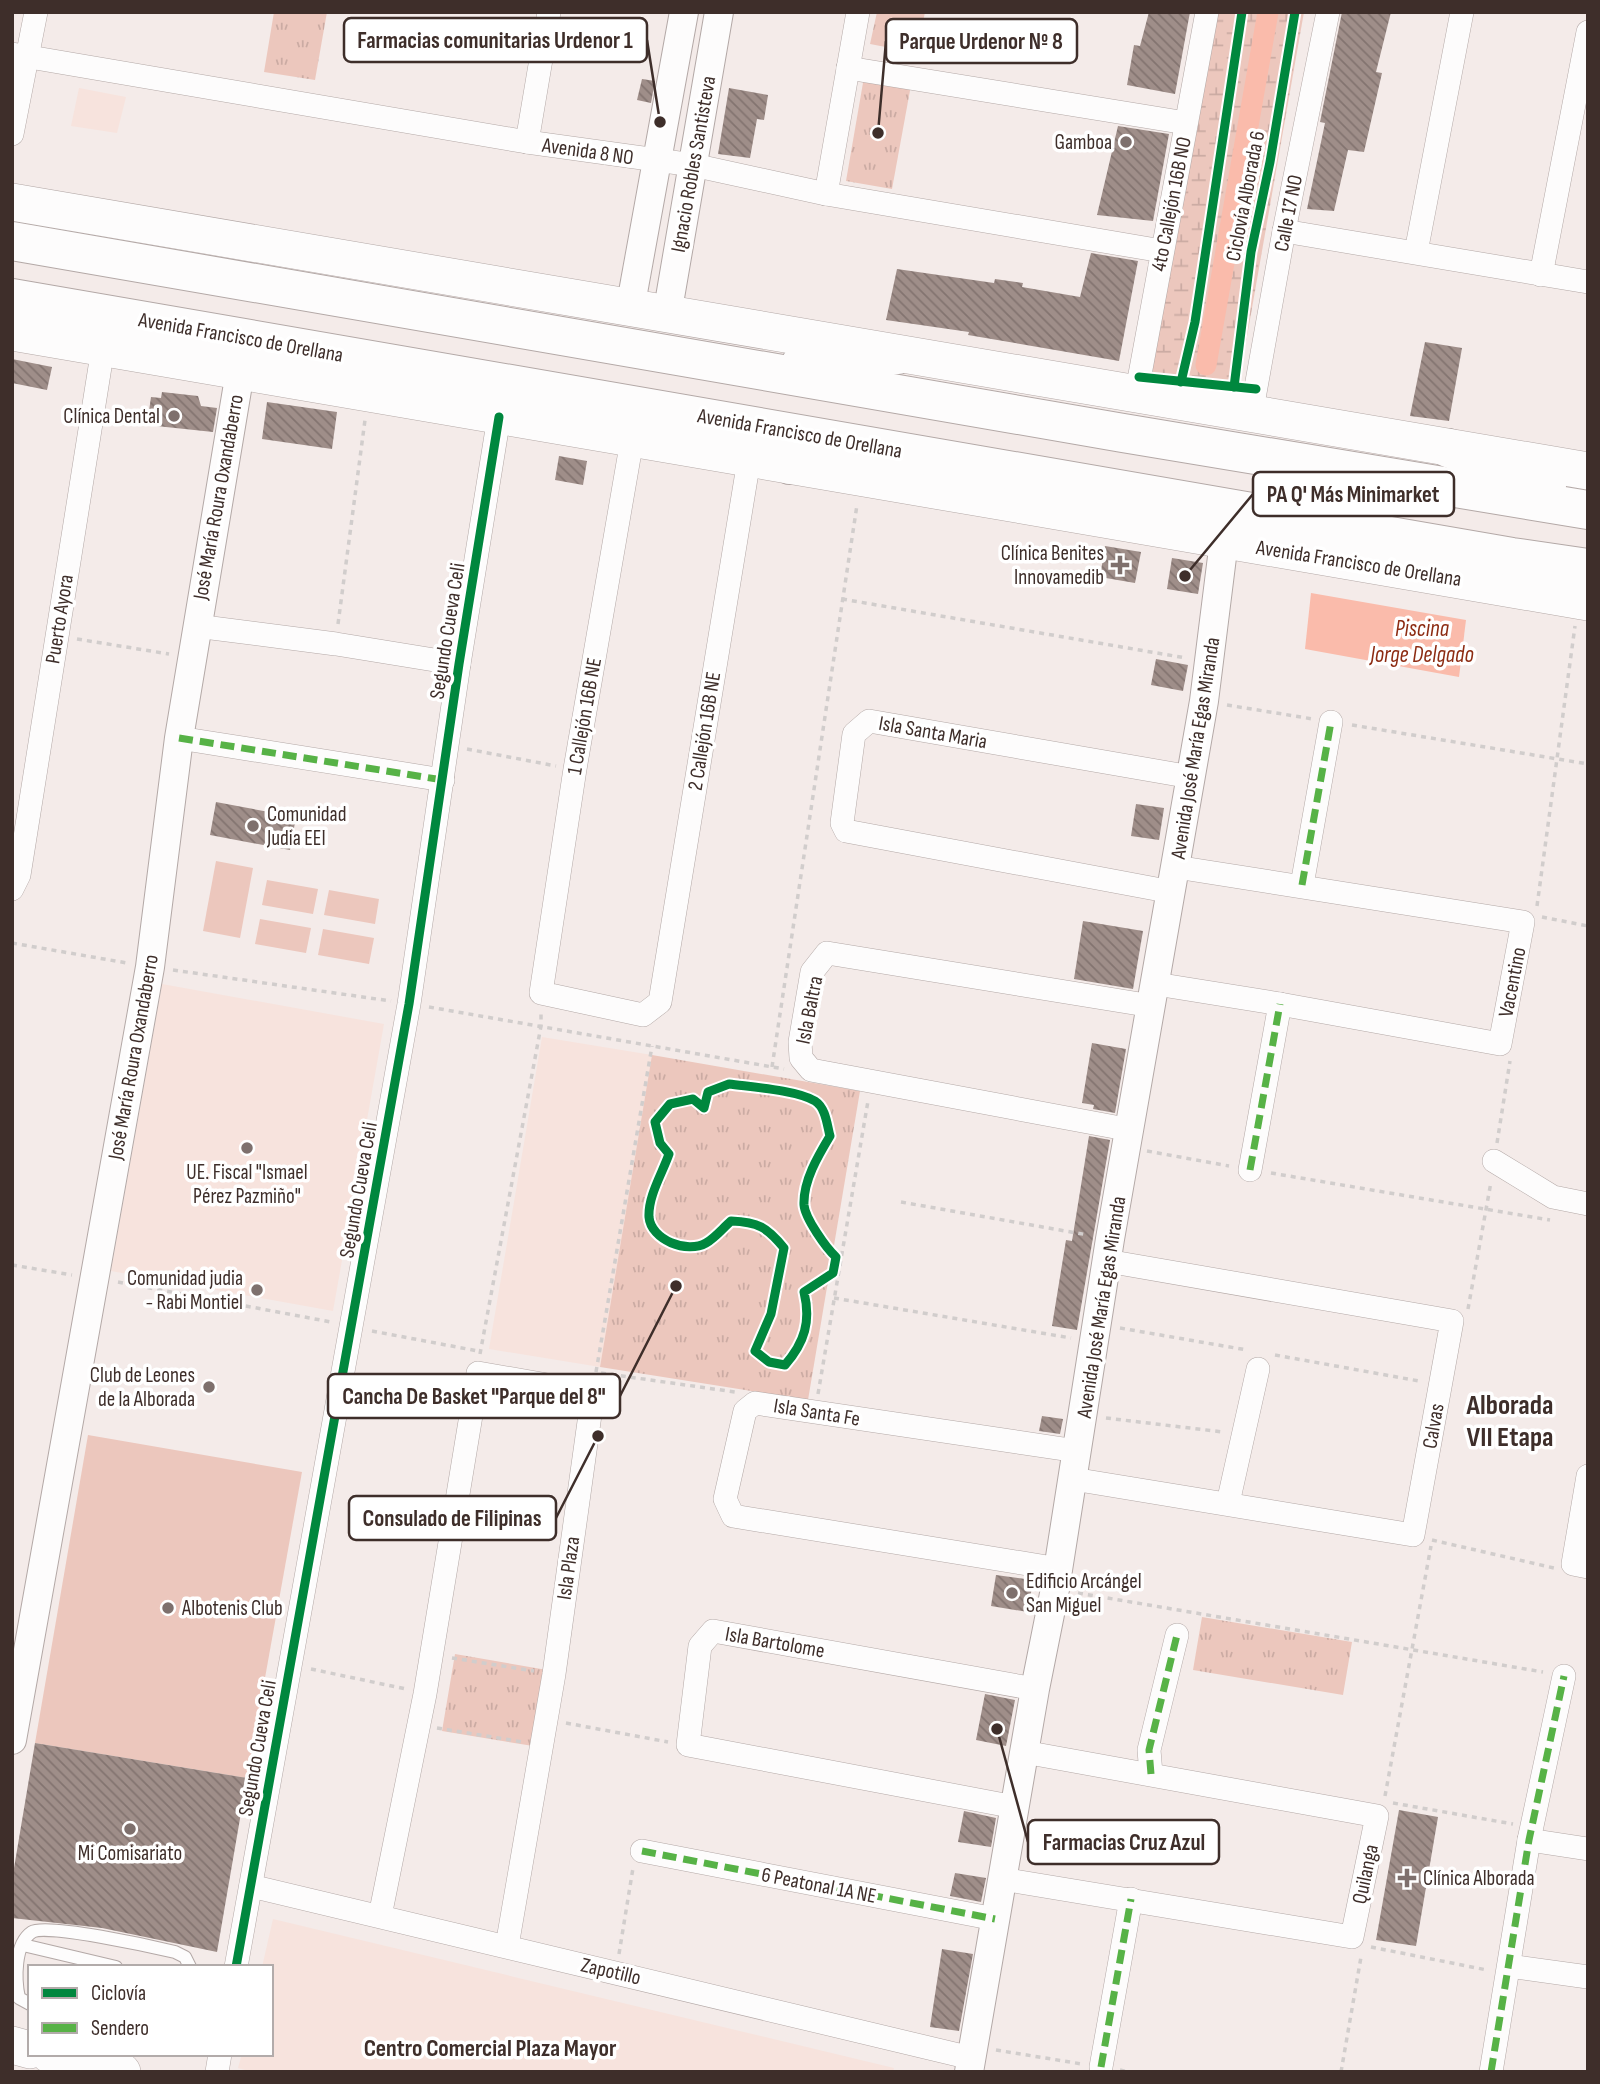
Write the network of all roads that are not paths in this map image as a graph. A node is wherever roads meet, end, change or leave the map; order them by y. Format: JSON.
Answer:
{"nodes":[{"id":1,"x":36,"y":12,"type":"edge"},
{"id":2,"x":549,"y":12,"type":"edge"},
{"id":3,"x":684,"y":12,"type":"edge"},
{"id":4,"x":719,"y":12,"type":"edge"},
{"id":5,"x":858,"y":12,"type":"edge"},
{"id":6,"x":1207,"y":12,"type":"edge"},
{"id":7,"x":1328,"y":12,"type":"edge"},
{"id":8,"x":1462,"y":12,"type":"edge"},
{"id":9,"x":1588,"y":32,"type":"edge"},
{"id":10,"x":20,"y":55,"type":"edge"},
{"id":11,"x":848,"y":68,"type":"junction"},
{"id":12,"x":1186,"y":123,"type":"junction"},
{"id":13,"x":12,"y":134,"type":"edge"},
{"id":14,"x":527,"y":142,"type":"junction"},
{"id":15,"x":656,"y":160,"type":"junction"},
{"id":16,"x":693,"y":165,"type":"junction"},
{"id":17,"x":826,"y":194,"type":"junction"},
{"id":18,"x":12,"y":202,"type":"edge"},
{"id":19,"x":1284,"y":231,"type":"junction"},
{"id":20,"x":12,"y":241,"type":"edge"},
{"id":21,"x":1162,"y":251,"type":"junction"},
{"id":22,"x":1416,"y":252,"type":"junction"},
{"id":23,"x":1541,"y":275,"type":"junction"},
{"id":24,"x":1588,"y":282,"type":"edge"},
{"id":25,"x":12,"y":298,"type":"edge"},
{"id":26,"x":630,"y":309,"type":"junction"},
{"id":27,"x":667,"y":315,"type":"junction"},
{"id":28,"x":12,"y":332,"type":"edge"},
{"id":29,"x":103,"y":348,"type":"junction"},
{"id":30,"x":897,"y":355,"type":"junction"},
{"id":31,"x":749,"y":368,"type":"junction"},
{"id":32,"x":240,"y":372,"type":"junction"},
{"id":33,"x":1136,"y":396,"type":"junction"},
{"id":34,"x":1251,"y":415,"type":"junction"},
{"id":35,"x":499,"y":417,"type":"junction"},
{"id":36,"x":632,"y":440,"type":"junction"},
{"id":37,"x":1448,"y":448,"type":"junction"},
{"id":38,"x":749,"y":460,"type":"junction"},
{"id":39,"x":790,"y":465,"type":"junction"},
{"id":40,"x":996,"y":467,"type":"junction"},
{"id":41,"x":1588,"y":471,"type":"edge"},
{"id":42,"x":1588,"y":503,"type":"edge"},
{"id":43,"x":1588,"y":510,"type":"edge"},
{"id":44,"x":1224,"y":541,"type":"junction"},
{"id":45,"x":1586,"y":589,"type":"edge"},
{"id":46,"x":196,"y":626,"type":"junction"},
{"id":47,"x":458,"y":664,"type":"junction"},
{"id":48,"x":1331,"y":722,"type":"road end"},
{"id":49,"x":179,"y":738,"type":"junction"},
{"id":50,"x":1191,"y":777,"type":"junction"},
{"id":51,"x":443,"y":780,"type":"junction"},
{"id":52,"x":1174,"y":879,"type":"junction"},
{"id":53,"x":1302,"y":885,"type":"junction"},
{"id":54,"x":12,"y":889,"type":"edge"},
{"id":55,"x":541,"y":993,"type":"joint"},
{"id":56,"x":1154,"y":995,"type":"junction"},
{"id":57,"x":1280,"y":1004,"type":"junction"},
{"id":58,"x":1129,"y":1139,"type":"junction"},
{"id":59,"x":1494,"y":1161,"type":"road end"},
{"id":60,"x":1250,"y":1170,"type":"road end"},
{"id":61,"x":1588,"y":1204,"type":"edge"},
{"id":62,"x":1109,"y":1250,"type":"junction"},
{"id":63,"x":1258,"y":1369,"type":"dead end"},
{"id":64,"x":1077,"y":1451,"type":"junction"},
{"id":65,"x":1588,"y":1476,"type":"edge"},
{"id":66,"x":1073,"y":1479,"type":"junction"},
{"id":67,"x":1228,"y":1503,"type":"junction"},
{"id":68,"x":1581,"y":1565,"type":"edge"},
{"id":69,"x":1057,"y":1579,"type":"junction"},
{"id":70,"x":1177,"y":1634,"type":"dead end"},
{"id":71,"x":1564,"y":1676,"type":"road end"},
{"id":72,"x":1035,"y":1689,"type":"junction"},
{"id":73,"x":12,"y":1740,"type":"edge"},
{"id":74,"x":1024,"y":1752,"type":"junction"},
{"id":75,"x":1151,"y":1774,"type":"junction"},
{"id":76,"x":1015,"y":1807,"type":"junction"},
{"id":77,"x":1530,"y":1834,"type":"junction"},
{"id":78,"x":1588,"y":1849,"type":"edge"},
{"id":79,"x":642,"y":1850,"type":"road end"},
{"id":80,"x":1002,"y":1879,"type":"junction"},
{"id":81,"x":251,"y":1886,"type":"junction"},
{"id":82,"x":1131,"y":1899,"type":"junction"},
{"id":83,"x":380,"y":1916,"type":"junction"},
{"id":84,"x":995,"y":1919,"type":"junction"},
{"id":85,"x":23,"y":1945,"type":"junction"},
{"id":86,"x":507,"y":1946,"type":"junction"},
{"id":87,"x":108,"y":1965,"type":"edge"},
{"id":88,"x":189,"y":1965,"type":"edge"},
{"id":89,"x":236,"y":1965,"type":"edge"},
{"id":90,"x":1509,"y":1966,"type":"junction"},
{"id":91,"x":1588,"y":1977,"type":"edge"},
{"id":92,"x":28,"y":2003,"type":"edge"},
{"id":93,"x":59,"y":2056,"type":"edge"},
{"id":94,"x":971,"y":2058,"type":"edge"},
{"id":95,"x":1101,"y":2067,"type":"road end"},
{"id":96,"x":125,"y":2069,"type":"edge"},
{"id":97,"x":1492,"y":2072,"type":"edge"}],
"edges":[{"from":1,"to":10,"type":"street"},
{"from":2,"to":14,"type":"street"},
{"from":3,"to":15,"type":"street","name":"Ignacio Robles Santisteva"},
{"from":4,"to":16,"type":"street","name":"Ignacio Robles Santisteva"},
{"from":5,"to":11,"type":"street"},
{"from":6,"to":12,"type":"street","name":"4to Callejón 16B NO"},
{"from":7,"to":19,"type":"street","name":"Calle 17 NO"},
{"from":8,"to":22,"type":"street"},
{"from":9,"to":23,"type":"street"},
{"from":10,"to":13,"type":"street"},
{"from":10,"to":14,"type":"street","name":"Avenida 8 NO"},
{"from":11,"to":12,"type":"street"},
{"from":11,"to":17,"type":"street"},
{"from":12,"to":21,"type":"street","name":"4to Callejón 16B NO"},
{"from":14,"to":15,"type":"street","name":"Avenida 8 NO"},
{"from":15,"to":16,"type":"street","name":"Avenida 8 NO"},
{"from":15,"to":26,"type":"street","name":"Ignacio Robles Santisteva"},
{"from":16,"to":17,"type":"street","name":"Avenida 8 NO"},
{"from":16,"to":27,"type":"street","name":"Ignacio Robles Santisteva"},
{"from":17,"to":21,"type":"street","name":"Avenida 8 NO"},
{"from":18,"to":26,"type":"main road"},
{"from":19,"to":22,"type":"street"},
{"from":19,"to":34,"type":"street","name":"Calle 17 NO"},
{"from":20,"to":31,"type":"highway"},
{"from":21,"to":33,"type":"street","name":"4to Callejón 16B NO"},
{"from":22,"to":23,"type":"street"},
{"from":23,"to":24,"type":"street"},
{"from":25,"to":40,"type":"highway","name":"Avenida Francisco de Orellana"},
{"from":26,"to":27,"type":"main road"},
{"from":27,"to":30,"type":"main road"},
{"from":28,"to":29,"type":"main road","name":"Avenida Francisco de Orellana"},
{"from":29,"to":32,"type":"main road","name":"Avenida Francisco de Orellana"},
{"from":29,"to":54,"type":"street","name":"Puerto Ayora"},
{"from":30,"to":31,"type":"highway"},
{"from":30,"to":33,"type":"main road"},
{"from":31,"to":43,"type":"highway"},
{"from":32,"to":35,"type":"main road","name":"Avenida Francisco de Orellana"},
{"from":32,"to":46,"type":"street","name":"José María Roura Oxandaberro"},
{"from":33,"to":34,"type":"main road"},
{"from":34,"to":37,"type":"main road"},
{"from":35,"to":36,"type":"main road","name":"Avenida Francisco de Orellana"},
{"from":35,"to":47,"type":"street","name":"Segundo Cueva Celi"},
{"from":36,"to":38,"type":"main road","name":"Avenida Francisco de Orellana"},
{"from":36,"to":55,"type":"street","name":"1 Callejón 16B NE"},
{"from":37,"to":41,"type":"main road"},
{"from":37,"to":42,"type":"highway"},
{"from":38,"to":39,"type":"main road","name":"Avenida Francisco de Orellana"},
{"from":38,"to":55,"type":"street","name":"2 Callejón 16B NE"},
{"from":39,"to":40,"type":"highway"},
{"from":39,"to":44,"type":"main road","name":"Avenida Francisco de Orellana"},
{"from":40,"to":45,"type":"highway","name":"Avenida Francisco de Orellana"},
{"from":44,"to":45,"type":"main road","name":"Avenida Francisco de Orellana"},
{"from":44,"to":50,"type":"street","name":"Avenida José María Egas Miranda"},
{"from":46,"to":47,"type":"street"},
{"from":46,"to":49,"type":"street","name":"José María Roura Oxandaberro"},
{"from":47,"to":51,"type":"street","name":"Segundo Cueva Celi"},
{"from":48,"to":53,"type":"street"},
{"from":49,"to":51,"type":"street"},
{"from":49,"to":73,"type":"street","name":"José María Roura Oxandaberro"},
{"from":50,"to":52,"type":"street","name":"Avenida José María Egas Miranda"},
{"from":50,"to":52,"type":"street","name":"Isla Santa Maria"},
{"from":51,"to":81,"type":"street","name":"Segundo Cueva Celi"},
{"from":52,"to":53,"type":"street","name":"Vacentino"},
{"from":52,"to":56,"type":"street","name":"Avenida José María Egas Miranda"},
{"from":53,"to":57,"type":"street","name":"Vacentino"},
{"from":56,"to":57,"type":"street","name":"Vacentino"},
{"from":56,"to":58,"type":"street","name":"Avenida José María Egas Miranda"},
{"from":56,"to":58,"type":"street","name":"Isla Baltra"},
{"from":57,"to":60,"type":"street"},
{"from":58,"to":62,"type":"street","name":"Avenida José María Egas Miranda"},
{"from":59,"to":61,"type":"street"},
{"from":62,"to":64,"type":"street","name":"Avenida José María Egas Miranda"},
{"from":62,"to":67,"type":"street","name":"Calvas"},
{"from":63,"to":67,"type":"street"},
{"from":64,"to":66,"type":"street","name":"Avenida José María Egas Miranda"},
{"from":64,"to":69,"type":"street","name":"Isla Santa Fe"},
{"from":65,"to":68,"type":"street"},
{"from":66,"to":67,"type":"street","name":"Calvas"},
{"from":66,"to":69,"type":"street","name":"Avenida José María Egas Miranda"},
{"from":69,"to":72,"type":"street","name":"Avenida José María Egas Miranda"},
{"from":70,"to":75,"type":"street"},
{"from":71,"to":77,"type":"street"},
{"from":72,"to":74,"type":"street","name":"Avenida José María Egas Miranda"},
{"from":72,"to":76,"type":"street","name":"Isla Bartolome"},
{"from":74,"to":75,"type":"street","name":"Quilanga"},
{"from":74,"to":76,"type":"street","name":"Avenida José María Egas Miranda"},
{"from":75,"to":82,"type":"street","name":"Quilanga"},
{"from":76,"to":80,"type":"street","name":"Avenida José María Egas Miranda"},
{"from":77,"to":78,"type":"street"},
{"from":77,"to":90,"type":"street"},
{"from":79,"to":84,"type":"street","name":"6 Peatonal 1A NE"},
{"from":80,"to":82,"type":"street","name":"Quilanga"},
{"from":80,"to":84,"type":"street","name":"Avenida José María Egas Miranda"},
{"from":81,"to":83,"type":"street","name":"Zapotillo"},
{"from":81,"to":89,"type":"street","name":"Segundo Cueva Celi"},
{"from":82,"to":95,"type":"street"},
{"from":83,"to":86,"type":"street","name":"Zapotillo"},
{"from":83,"to":86,"type":"street","name":"Isla Plaza"},
{"from":84,"to":94,"type":"street","name":"Avenida José María Egas Miranda"},
{"from":85,"to":87,"type":"lane"},
{"from":85,"to":88,"type":"lane"},
{"from":85,"to":92,"type":"lane"},
{"from":86,"to":94,"type":"street","name":"Zapotillo"},
{"from":90,"to":91,"type":"street"},
{"from":90,"to":97,"type":"street"},
{"from":93,"to":96,"type":"main road"}]}
